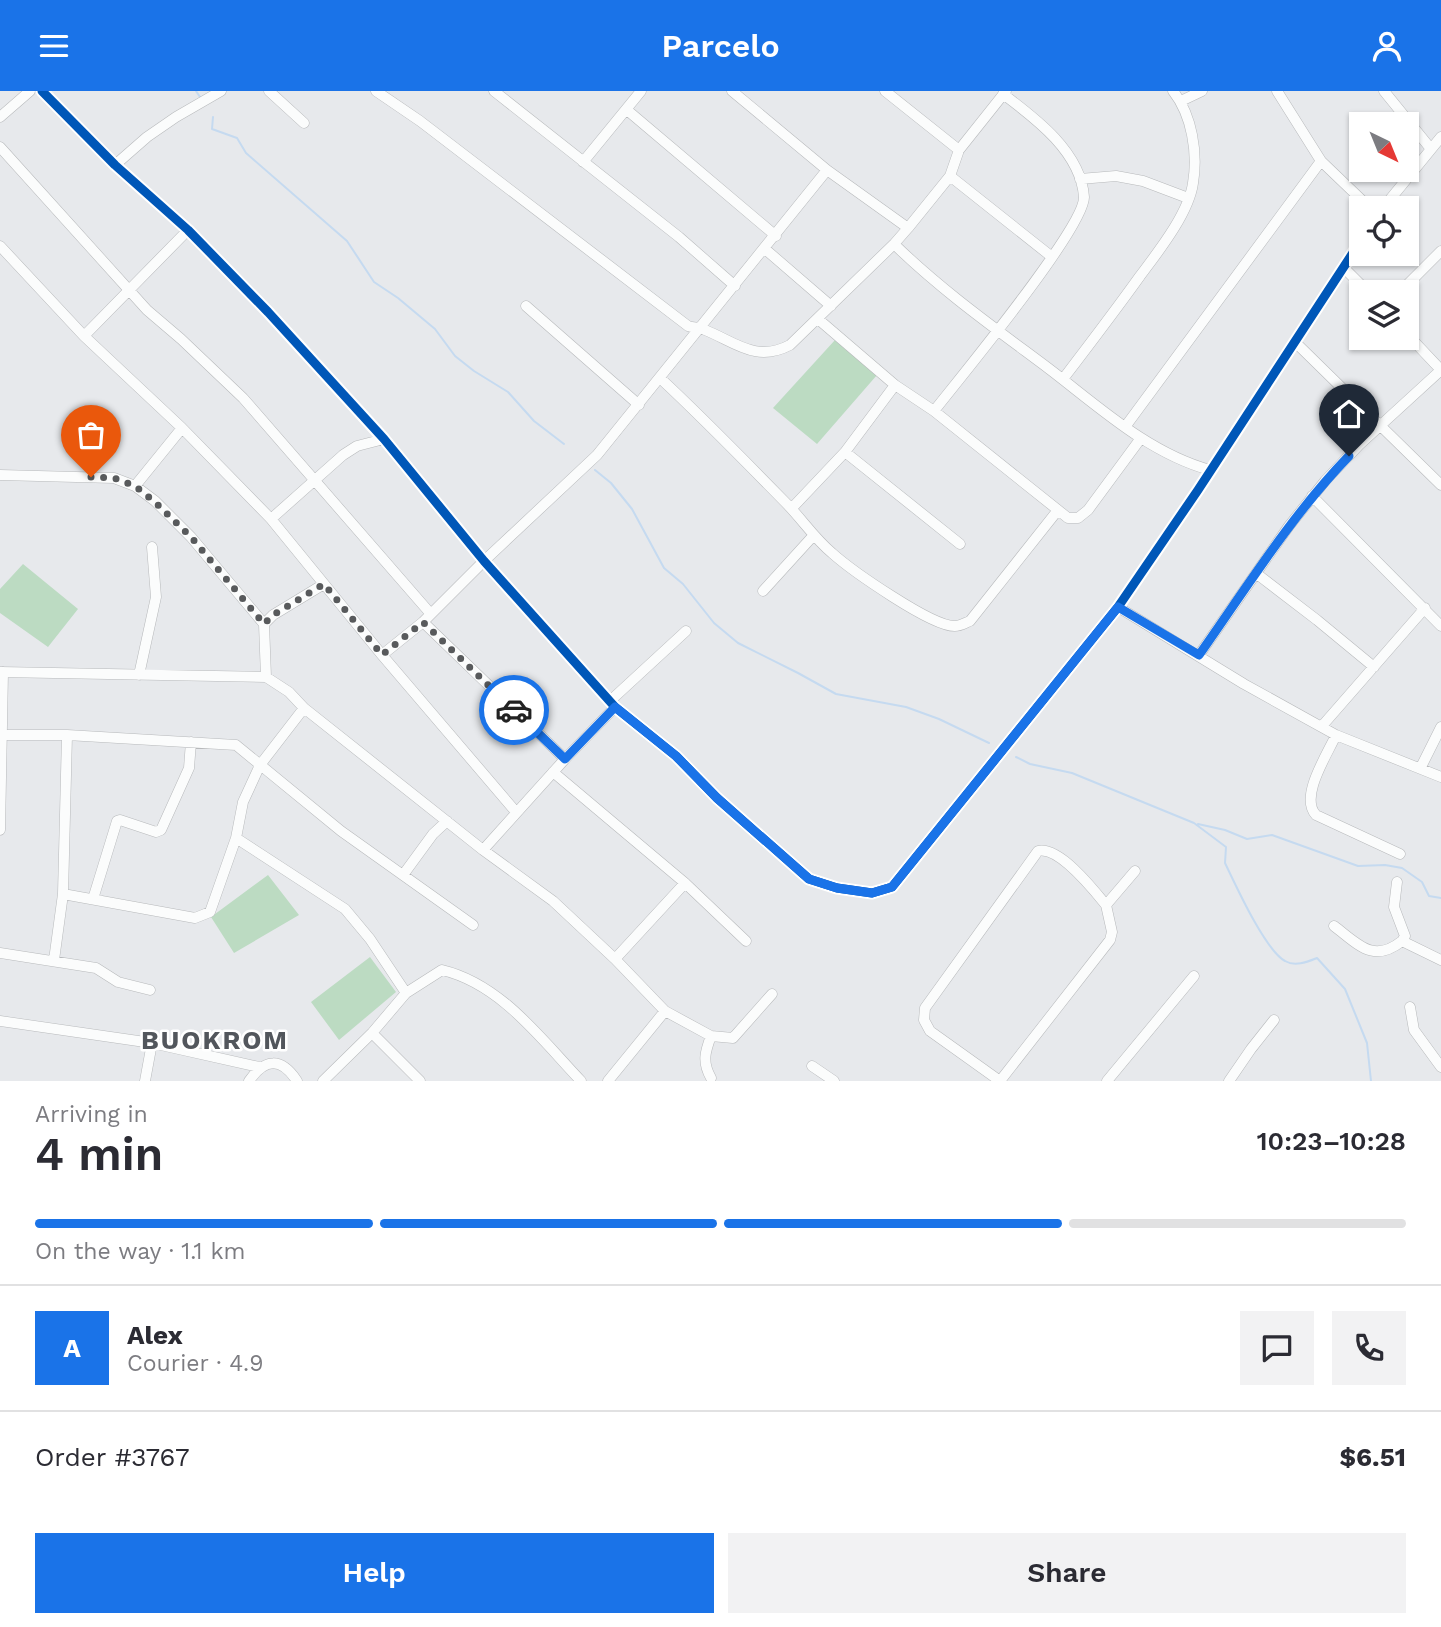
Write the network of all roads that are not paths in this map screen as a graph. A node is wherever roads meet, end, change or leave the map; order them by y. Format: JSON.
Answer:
{"nodes":[{"id":1,"x":30,"y":91,"type":"edge"},
{"id":2,"x":42,"y":91,"type":"edge"},
{"id":3,"x":221,"y":91,"type":"edge"},
{"id":4,"x":268,"y":91,"type":"edge"},
{"id":5,"x":376,"y":91,"type":"edge"},
{"id":6,"x":494,"y":91,"type":"edge"},
{"id":7,"x":641,"y":91,"type":"edge"},
{"id":8,"x":732,"y":91,"type":"edge"},
{"id":9,"x":885,"y":91,"type":"edge"},
{"id":10,"x":1173,"y":91,"type":"edge"},
{"id":11,"x":1202,"y":91,"type":"edge"},
{"id":12,"x":1277,"y":91,"type":"edge"},
{"id":13,"x":1384,"y":91,"type":"edge"},
{"id":14,"x":1004,"y":92,"type":"edge"},
{"id":15,"x":1181,"y":101,"type":"junction"},
{"id":16,"x":627,"y":110,"type":"junction"},
{"id":17,"x":0,"y":117,"type":"edge"},
{"id":18,"x":304,"y":123,"type":"dead end"},
{"id":19,"x":1441,"y":137,"type":"edge"},
{"id":20,"x":0,"y":147,"type":"edge"},
{"id":21,"x":1431,"y":149,"type":"junction"},
{"id":22,"x":959,"y":150,"type":"junction"},
{"id":23,"x":1321,"y":161,"type":"junction"},
{"id":24,"x":583,"y":162,"type":"junction"},
{"id":25,"x":115,"y":165,"type":"junction"},
{"id":26,"x":827,"y":170,"type":"junction"},
{"id":27,"x":950,"y":176,"type":"junction"},
{"id":28,"x":1080,"y":179,"type":"junction"},
{"id":29,"x":1357,"y":196,"type":"edge"},
{"id":30,"x":1393,"y":196,"type":"edge"},
{"id":31,"x":1188,"y":198,"type":"junction"},
{"id":32,"x":908,"y":228,"type":"junction"},
{"id":33,"x":188,"y":230,"type":"junction"},
{"id":34,"x":776,"y":236,"type":"junction"},
{"id":35,"x":894,"y":244,"type":"junction"},
{"id":36,"x":0,"y":246,"type":"edge"},
{"id":37,"x":765,"y":249,"type":"junction"},
{"id":38,"x":1441,"y":251,"type":"edge"},
{"id":39,"x":1052,"y":257,"type":"junction"},
{"id":40,"x":1349,"y":258,"type":"edge"},
{"id":41,"x":1343,"y":267,"type":"junction"},
{"id":42,"x":1355,"y":280,"type":"edge"},
{"id":43,"x":1412,"y":280,"type":"edge"},
{"id":44,"x":734,"y":286,"type":"junction"},
{"id":45,"x":130,"y":291,"type":"junction"},
{"id":46,"x":526,"y":306,"type":"dead end"},
{"id":47,"x":831,"y":306,"type":"junction"},
{"id":48,"x":818,"y":319,"type":"junction"},
{"id":49,"x":701,"y":328,"type":"junction"},
{"id":50,"x":998,"y":330,"type":"junction"},
{"id":51,"x":84,"y":336,"type":"junction"},
{"id":52,"x":1295,"y":342,"type":"junction"},
{"id":53,"x":1419,"y":347,"type":"edge"},
{"id":54,"x":1441,"y":370,"type":"edge"},
{"id":55,"x":660,"y":378,"type":"junction"},
{"id":56,"x":1063,"y":379,"type":"junction"},
{"id":57,"x":895,"y":385,"type":"junction"},
{"id":58,"x":639,"y":405,"type":"junction"},
{"id":59,"x":934,"y":411,"type":"junction"},
{"id":60,"x":1381,"y":425,"type":"junction"},
{"id":61,"x":1125,"y":427,"type":"junction"},
{"id":62,"x":182,"y":428,"type":"junction"},
{"id":63,"x":1141,"y":438,"type":"junction"},
{"id":64,"x":384,"y":439,"type":"junction"},
{"id":65,"x":845,"y":452,"type":"junction"},
{"id":66,"x":1210,"y":470,"type":"junction"},
{"id":67,"x":0,"y":475,"type":"edge"},
{"id":68,"x":315,"y":479,"type":"junction"},
{"id":69,"x":1441,"y":485,"type":"edge"},
{"id":70,"x":135,"y":486,"type":"junction"},
{"id":71,"x":1312,"y":496,"type":"junction"},
{"id":72,"x":792,"y":509,"type":"junction"},
{"id":73,"x":1058,"y":510,"type":"junction"},
{"id":74,"x":271,"y":519,"type":"junction"},
{"id":75,"x":813,"y":536,"type":"junction"},
{"id":76,"x":960,"y":544,"type":"dead end"},
{"id":77,"x":152,"y":547,"type":"dead end"},
{"id":78,"x":484,"y":561,"type":"junction"},
{"id":79,"x":1256,"y":574,"type":"junction"},
{"id":80,"x":324,"y":584,"type":"junction"},
{"id":81,"x":763,"y":591,"type":"dead end"},
{"id":82,"x":1118,"y":607,"type":"junction"},
{"id":83,"x":1425,"y":608,"type":"junction"},
{"id":84,"x":426,"y":617,"type":"junction"},
{"id":85,"x":264,"y":624,"type":"junction"},
{"id":86,"x":1441,"y":626,"type":"edge"},
{"id":87,"x":686,"y":631,"type":"dead end"},
{"id":88,"x":382,"y":655,"type":"junction"},
{"id":89,"x":1199,"y":655,"type":"junction"},
{"id":90,"x":1374,"y":667,"type":"junction"},
{"id":91,"x":2,"y":672,"type":"edge"},
{"id":92,"x":139,"y":675,"type":"junction"},
{"id":93,"x":266,"y":677,"type":"junction"},
{"id":94,"x":612,"y":704,"type":"junction"},
{"id":95,"x":304,"y":708,"type":"junction"},
{"id":96,"x":1322,"y":726,"type":"junction"},
{"id":97,"x":1441,"y":727,"type":"edge"},
{"id":98,"x":2,"y":735,"type":"edge"},
{"id":99,"x":1336,"y":735,"type":"junction"},
{"id":100,"x":67,"y":736,"type":"junction"},
{"id":101,"x":191,"y":741,"type":"junction"},
{"id":102,"x":565,"y":759,"type":"junction"},
{"id":103,"x":260,"y":765,"type":"junction"},
{"id":104,"x":1421,"y":768,"type":"junction"},
{"id":105,"x":553,"y":772,"type":"junction"},
{"id":106,"x":1441,"y":777,"type":"edge"},
{"id":107,"x":516,"y":812,"type":"junction"},
{"id":108,"x":447,"y":821,"type":"junction"},
{"id":109,"x":0,"y":830,"type":"edge"},
{"id":110,"x":236,"y":838,"type":"junction"},
{"id":111,"x":484,"y":850,"type":"junction"},
{"id":112,"x":1400,"y":854,"type":"dead end"},
{"id":113,"x":1135,"y":871,"type":"dead end"},
{"id":114,"x":403,"y":876,"type":"junction"},
{"id":115,"x":1397,"y":882,"type":"dead end"},
{"id":116,"x":685,"y":883,"type":"junction"},
{"id":117,"x":63,"y":894,"type":"junction"},
{"id":118,"x":93,"y":899,"type":"junction"},
{"id":119,"x":1106,"y":905,"type":"junction"},
{"id":120,"x":473,"y":925,"type":"dead end"},
{"id":121,"x":1334,"y":926,"type":"dead end"},
{"id":122,"x":746,"y":941,"type":"dead end"},
{"id":123,"x":1402,"y":941,"type":"junction"},
{"id":124,"x":0,"y":953,"type":"edge"},
{"id":125,"x":615,"y":959,"type":"junction"},
{"id":126,"x":54,"y":960,"type":"junction"},
{"id":127,"x":1441,"y":960,"type":"edge"},
{"id":128,"x":1194,"y":976,"type":"dead end"},
{"id":129,"x":150,"y":990,"type":"dead end"},
{"id":130,"x":406,"y":993,"type":"junction"},
{"id":131,"x":772,"y":994,"type":"dead end"},
{"id":132,"x":1410,"y":1007,"type":"dead end"},
{"id":133,"x":665,"y":1011,"type":"junction"},
{"id":134,"x":1274,"y":1020,"type":"dead end"},
{"id":135,"x":0,"y":1021,"type":"edge"},
{"id":136,"x":372,"y":1033,"type":"junction"},
{"id":137,"x":712,"y":1036,"type":"junction"},
{"id":138,"x":152,"y":1043,"type":"junction"},
{"id":139,"x":812,"y":1066,"type":"dead end"},
{"id":140,"x":259,"y":1067,"type":"junction"},
{"id":141,"x":1441,"y":1067,"type":"edge"},
{"id":142,"x":711,"y":1078,"type":"dead end"},
{"id":143,"x":145,"y":1081,"type":"edge"},
{"id":144,"x":249,"y":1081,"type":"edge"},
{"id":145,"x":297,"y":1081,"type":"edge"},
{"id":146,"x":323,"y":1081,"type":"edge"},
{"id":147,"x":420,"y":1081,"type":"edge"},
{"id":148,"x":581,"y":1081,"type":"edge"},
{"id":149,"x":608,"y":1081,"type":"edge"},
{"id":150,"x":834,"y":1081,"type":"edge"},
{"id":151,"x":1107,"y":1081,"type":"edge"},
{"id":152,"x":1229,"y":1081,"type":"edge"}],
"edges":[{"from":1,"to":17,"type":"street"},
{"from":2,"to":25,"type":"street"},
{"from":3,"to":25,"type":"street"},
{"from":4,"to":18,"type":"street"},
{"from":5,"to":49,"type":"street"},
{"from":6,"to":24,"type":"street"},
{"from":7,"to":16,"type":"street"},
{"from":8,"to":26,"type":"street"},
{"from":9,"to":22,"type":"street"},
{"from":10,"to":15,"type":"street"},
{"from":11,"to":15,"type":"street"},
{"from":12,"to":23,"type":"street"},
{"from":13,"to":21,"type":"street"},
{"from":14,"to":22,"type":"street"},
{"from":14,"to":28,"type":"street"},
{"from":15,"to":31,"type":"street"},
{"from":16,"to":24,"type":"street"},
{"from":16,"to":34,"type":"street"},
{"from":19,"to":21,"type":"street"},
{"from":20,"to":45,"type":"street"},
{"from":21,"to":30,"type":"street"},
{"from":22,"to":27,"type":"street"},
{"from":23,"to":29,"type":"street"},
{"from":23,"to":61,"type":"street"},
{"from":24,"to":44,"type":"street"},
{"from":25,"to":33,"type":"street"},
{"from":26,"to":32,"type":"street"},
{"from":26,"to":34,"type":"street"},
{"from":27,"to":32,"type":"street"},
{"from":27,"to":39,"type":"street"},
{"from":28,"to":31,"type":"street"},
{"from":28,"to":39,"type":"street"},
{"from":31,"to":56,"type":"street"},
{"from":32,"to":35,"type":"street"},
{"from":33,"to":45,"type":"street"},
{"from":33,"to":64,"type":"street"},
{"from":34,"to":37,"type":"street"},
{"from":35,"to":47,"type":"street"},
{"from":35,"to":50,"type":"street"},
{"from":36,"to":51,"type":"street"},
{"from":37,"to":44,"type":"street"},
{"from":37,"to":47,"type":"street"},
{"from":38,"to":43,"type":"street"},
{"from":39,"to":50,"type":"street"},
{"from":40,"to":41,"type":"street"},
{"from":41,"to":42,"type":"street"},
{"from":41,"to":52,"type":"street"},
{"from":44,"to":49,"type":"street"},
{"from":45,"to":51,"type":"street"},
{"from":45,"to":68,"type":"street"},
{"from":46,"to":58,"type":"street"},
{"from":47,"to":48,"type":"street"},
{"from":48,"to":49,"type":"street"},
{"from":48,"to":57,"type":"street"},
{"from":49,"to":55,"type":"street"},
{"from":50,"to":56,"type":"street"},
{"from":50,"to":59,"type":"street"},
{"from":51,"to":62,"type":"street"},
{"from":52,"to":60,"type":"street"},
{"from":52,"to":66,"type":"street"},
{"from":53,"to":54,"type":"street"},
{"from":54,"to":60,"type":"street"},
{"from":55,"to":58,"type":"street"},
{"from":55,"to":72,"type":"street"},
{"from":56,"to":61,"type":"street"},
{"from":57,"to":59,"type":"street"},
{"from":57,"to":65,"type":"street"},
{"from":58,"to":78,"type":"street"},
{"from":59,"to":73,"type":"street"},
{"from":60,"to":69,"type":"street"},
{"from":60,"to":71,"type":"street"},
{"from":61,"to":63,"type":"street"},
{"from":62,"to":70,"type":"street"},
{"from":62,"to":74,"type":"street"},
{"from":63,"to":66,"type":"street"},
{"from":63,"to":73,"type":"street"},
{"from":64,"to":68,"type":"street"},
{"from":64,"to":78,"type":"street"},
{"from":65,"to":72,"type":"street"},
{"from":65,"to":76,"type":"street"},
{"from":66,"to":82,"type":"street"},
{"from":67,"to":70,"type":"street"},
{"from":68,"to":74,"type":"street"},
{"from":68,"to":84,"type":"street"},
{"from":70,"to":85,"type":"street"},
{"from":71,"to":79,"type":"street"},
{"from":71,"to":83,"type":"street"},
{"from":72,"to":75,"type":"street"},
{"from":73,"to":75,"type":"street"},
{"from":74,"to":80,"type":"street"},
{"from":75,"to":81,"type":"street"},
{"from":77,"to":92,"type":"street"},
{"from":78,"to":84,"type":"street"},
{"from":78,"to":94,"type":"street"},
{"from":79,"to":89,"type":"street"},
{"from":79,"to":90,"type":"street"},
{"from":80,"to":85,"type":"street"},
{"from":80,"to":88,"type":"street"},
{"from":82,"to":89,"type":"street"},
{"from":82,"to":94,"type":"street"},
{"from":83,"to":86,"type":"street"},
{"from":83,"to":90,"type":"street"},
{"from":84,"to":88,"type":"street"},
{"from":84,"to":102,"type":"street"},
{"from":85,"to":93,"type":"street"},
{"from":87,"to":94,"type":"street"},
{"from":88,"to":107,"type":"street"},
{"from":89,"to":96,"type":"street"},
{"from":90,"to":96,"type":"street"},
{"from":91,"to":92,"type":"street"},
{"from":91,"to":98,"type":"street"},
{"from":92,"to":93,"type":"street"},
{"from":93,"to":95,"type":"street"},
{"from":94,"to":102,"type":"street"},
{"from":95,"to":103,"type":"street"},
{"from":95,"to":108,"type":"street"},
{"from":96,"to":99,"type":"street"},
{"from":97,"to":104,"type":"street"},
{"from":98,"to":100,"type":"street"},
{"from":98,"to":109,"type":"street"},
{"from":99,"to":104,"type":"street"},
{"from":99,"to":112,"type":"street"},
{"from":100,"to":101,"type":"street"},
{"from":100,"to":117,"type":"street"},
{"from":101,"to":103,"type":"street"},
{"from":101,"to":118,"type":"street"},
{"from":102,"to":105,"type":"street"},
{"from":103,"to":110,"type":"street"},
{"from":103,"to":114,"type":"street"},
{"from":104,"to":106,"type":"street"},
{"from":105,"to":107,"type":"street"},
{"from":105,"to":116,"type":"street"},
{"from":107,"to":111,"type":"street"},
{"from":108,"to":111,"type":"street"},
{"from":108,"to":114,"type":"street"},
{"from":110,"to":118,"type":"street"},
{"from":110,"to":130,"type":"street"},
{"from":111,"to":125,"type":"street"},
{"from":113,"to":119,"type":"street"},
{"from":114,"to":120,"type":"street"},
{"from":115,"to":123,"type":"street"},
{"from":116,"to":122,"type":"street"},
{"from":116,"to":125,"type":"street"},
{"from":117,"to":118,"type":"street"},
{"from":117,"to":126,"type":"street"},
{"from":119,"to":119,"type":"street"},
{"from":121,"to":123,"type":"street"},
{"from":123,"to":127,"type":"street"},
{"from":124,"to":126,"type":"street"},
{"from":125,"to":133,"type":"street"},
{"from":126,"to":129,"type":"street"},
{"from":128,"to":151,"type":"street"},
{"from":130,"to":136,"type":"street"},
{"from":130,"to":148,"type":"street"},
{"from":131,"to":137,"type":"street"},
{"from":132,"to":141,"type":"street"},
{"from":133,"to":137,"type":"street"},
{"from":133,"to":149,"type":"street"},
{"from":134,"to":152,"type":"street"},
{"from":135,"to":138,"type":"street"},
{"from":136,"to":146,"type":"street"},
{"from":136,"to":147,"type":"street"},
{"from":137,"to":142,"type":"street"},
{"from":138,"to":140,"type":"street"},
{"from":138,"to":143,"type":"street"},
{"from":139,"to":150,"type":"street"},
{"from":140,"to":144,"type":"street"},
{"from":140,"to":145,"type":"street"}]}
